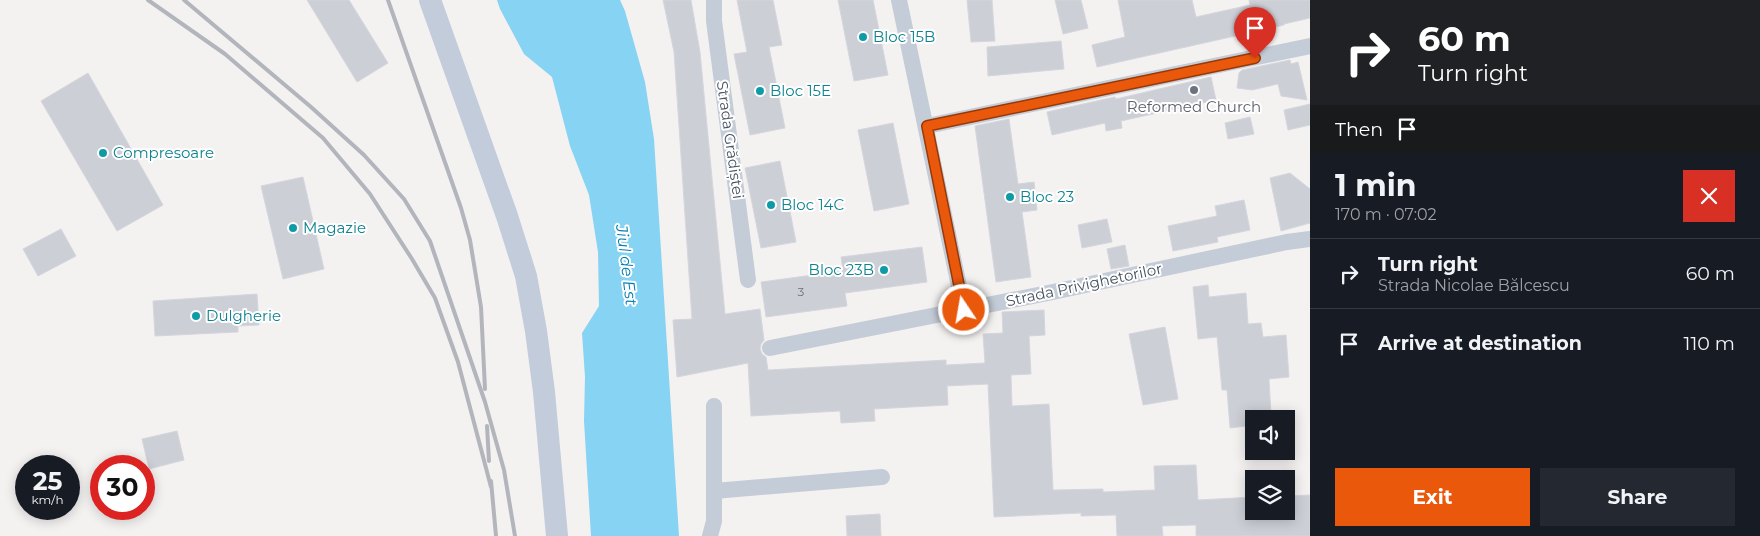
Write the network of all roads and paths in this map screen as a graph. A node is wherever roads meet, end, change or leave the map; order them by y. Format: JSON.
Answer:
{"nodes":[{"id":1,"x":430,"y":0,"type":"edge"},
{"id":2,"x":714,"y":0,"type":"edge"},
{"id":3,"x":899,"y":0,"type":"edge"},
{"id":4,"x":1310,"y":46,"type":"edge"},
{"id":5,"x":927,"y":126,"type":"junction"},
{"id":6,"x":1310,"y":240,"type":"edge"},
{"id":7,"x":748,"y":280,"type":"dead end"},
{"id":8,"x":964,"y":310,"type":"junction"},
{"id":9,"x":770,"y":348,"type":"dead end"},
{"id":10,"x":714,"y":406,"type":"dead end"},
{"id":11,"x":882,"y":478,"type":"dead end"},
{"id":12,"x":714,"y":491,"type":"junction"},
{"id":13,"x":557,"y":536,"type":"edge"},
{"id":14,"x":710,"y":536,"type":"edge"}],
"edges":[{"from":1,"to":13,"type":"street"},
{"from":2,"to":7,"type":"street","name":"Strada Grădiștei"},
{"from":3,"to":5,"type":"street"},
{"from":4,"to":5,"type":"street"},
{"from":5,"to":8,"type":"street"},
{"from":6,"to":8,"type":"street","name":"Strada Privighetorilor"},
{"from":8,"to":9,"type":"street","name":"Strada Privighetorilor"},
{"from":10,"to":12,"type":"street"},
{"from":11,"to":12,"type":"street"},
{"from":12,"to":14,"type":"street"}]}
